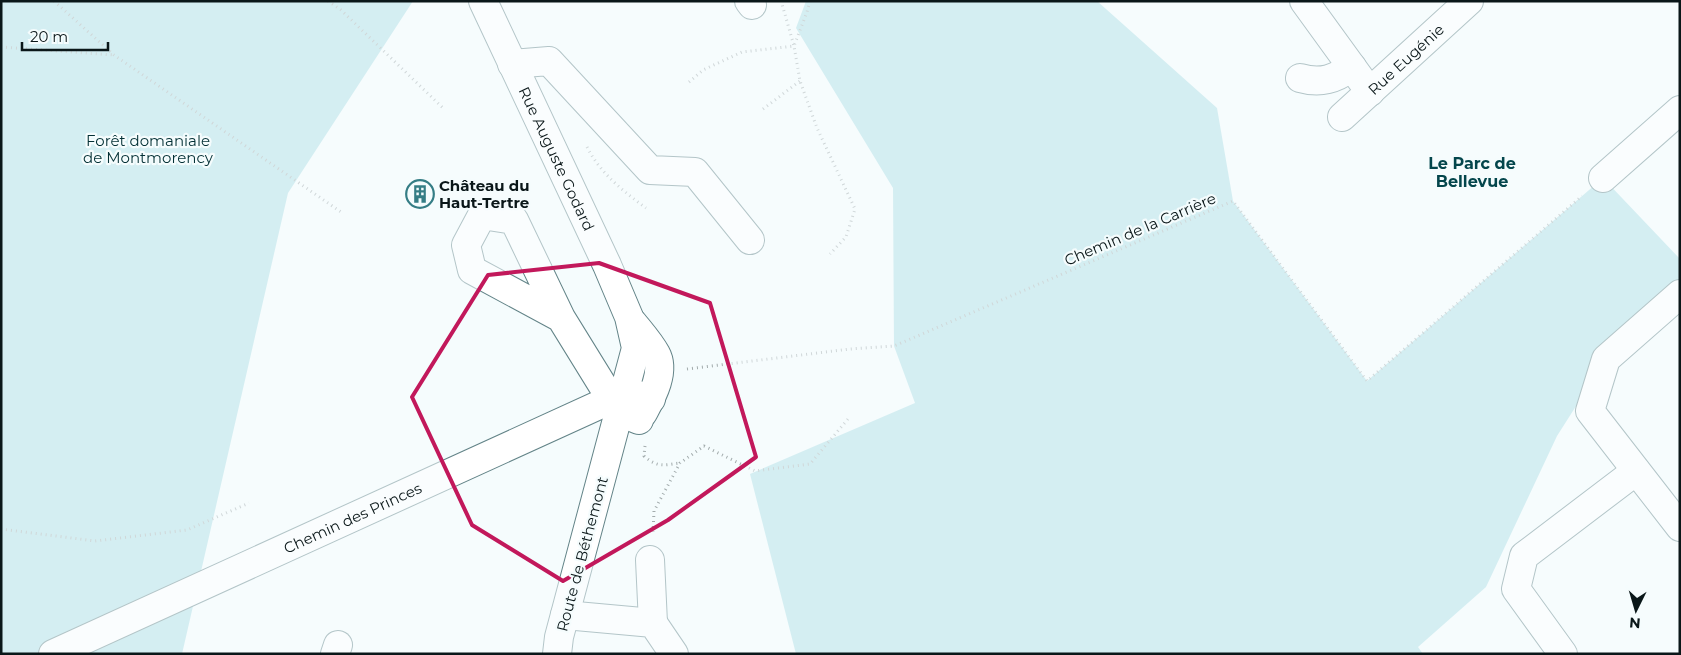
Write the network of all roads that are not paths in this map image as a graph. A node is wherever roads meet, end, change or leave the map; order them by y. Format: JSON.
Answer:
{"nodes":[{"id":1,"x":483,"y":1,"type":"edge"},
{"id":2,"x":1304,"y":1,"type":"edge"},
{"id":3,"x":1469,"y":1,"type":"edge"},
{"id":4,"x":512,"y":64,"type":"junction"},
{"id":5,"x":1352,"y":67,"type":"junction"},
{"id":6,"x":1300,"y":78,"type":"dead end"},
{"id":7,"x":1370,"y":92,"type":"junction"},
{"id":8,"x":1680,"y":110,"type":"edge"},
{"id":9,"x":1342,"y":118,"type":"dead end"},
{"id":10,"x":1603,"y":178,"type":"road end"},
{"id":11,"x":750,"y":240,"type":"dead end"},
{"id":12,"x":1680,"y":294,"type":"edge"},
{"id":13,"x":561,"y":318,"type":"dead end"},
{"id":14,"x":629,"y":404,"type":"junction"},
{"id":15,"x":1636,"y":471,"type":"junction"},
{"id":16,"x":1680,"y":527,"type":"edge"},
{"id":17,"x":650,"y":560,"type":"road end"},
{"id":18,"x":565,"y":615,"type":"junction"},
{"id":19,"x":653,"y":623,"type":"junction"},
{"id":20,"x":53,"y":654,"type":"edge"},
{"id":21,"x":557,"y":654,"type":"edge"},
{"id":22,"x":674,"y":654,"type":"edge"},
{"id":23,"x":1564,"y":654,"type":"edge"}],
"edges":[{"from":1,"to":4,"type":"street","name":"Rue Auguste Godard"},
{"from":2,"to":5,"type":"street"},
{"from":3,"to":7,"type":"street","name":"Rue Eugénie"},
{"from":4,"to":11,"type":"street"},
{"from":4,"to":14,"type":"street","name":"Rue Auguste Godard"},
{"from":5,"to":6,"type":"street"},
{"from":5,"to":7,"type":"street"},
{"from":7,"to":9,"type":"street","name":"Rue Eugénie"},
{"from":8,"to":10,"type":"street"},
{"from":12,"to":15,"type":"street"},
{"from":13,"to":14,"type":"street"},
{"from":14,"to":18,"type":"street","name":"Route de Béthemont"},
{"from":14,"to":20,"type":"street","name":"Chemin des Princes"},
{"from":15,"to":16,"type":"street"},
{"from":15,"to":23,"type":"street"},
{"from":17,"to":19,"type":"street"},
{"from":18,"to":19,"type":"street"},
{"from":18,"to":21,"type":"street","name":"Route de Béthemont"},
{"from":19,"to":22,"type":"street"}]}
